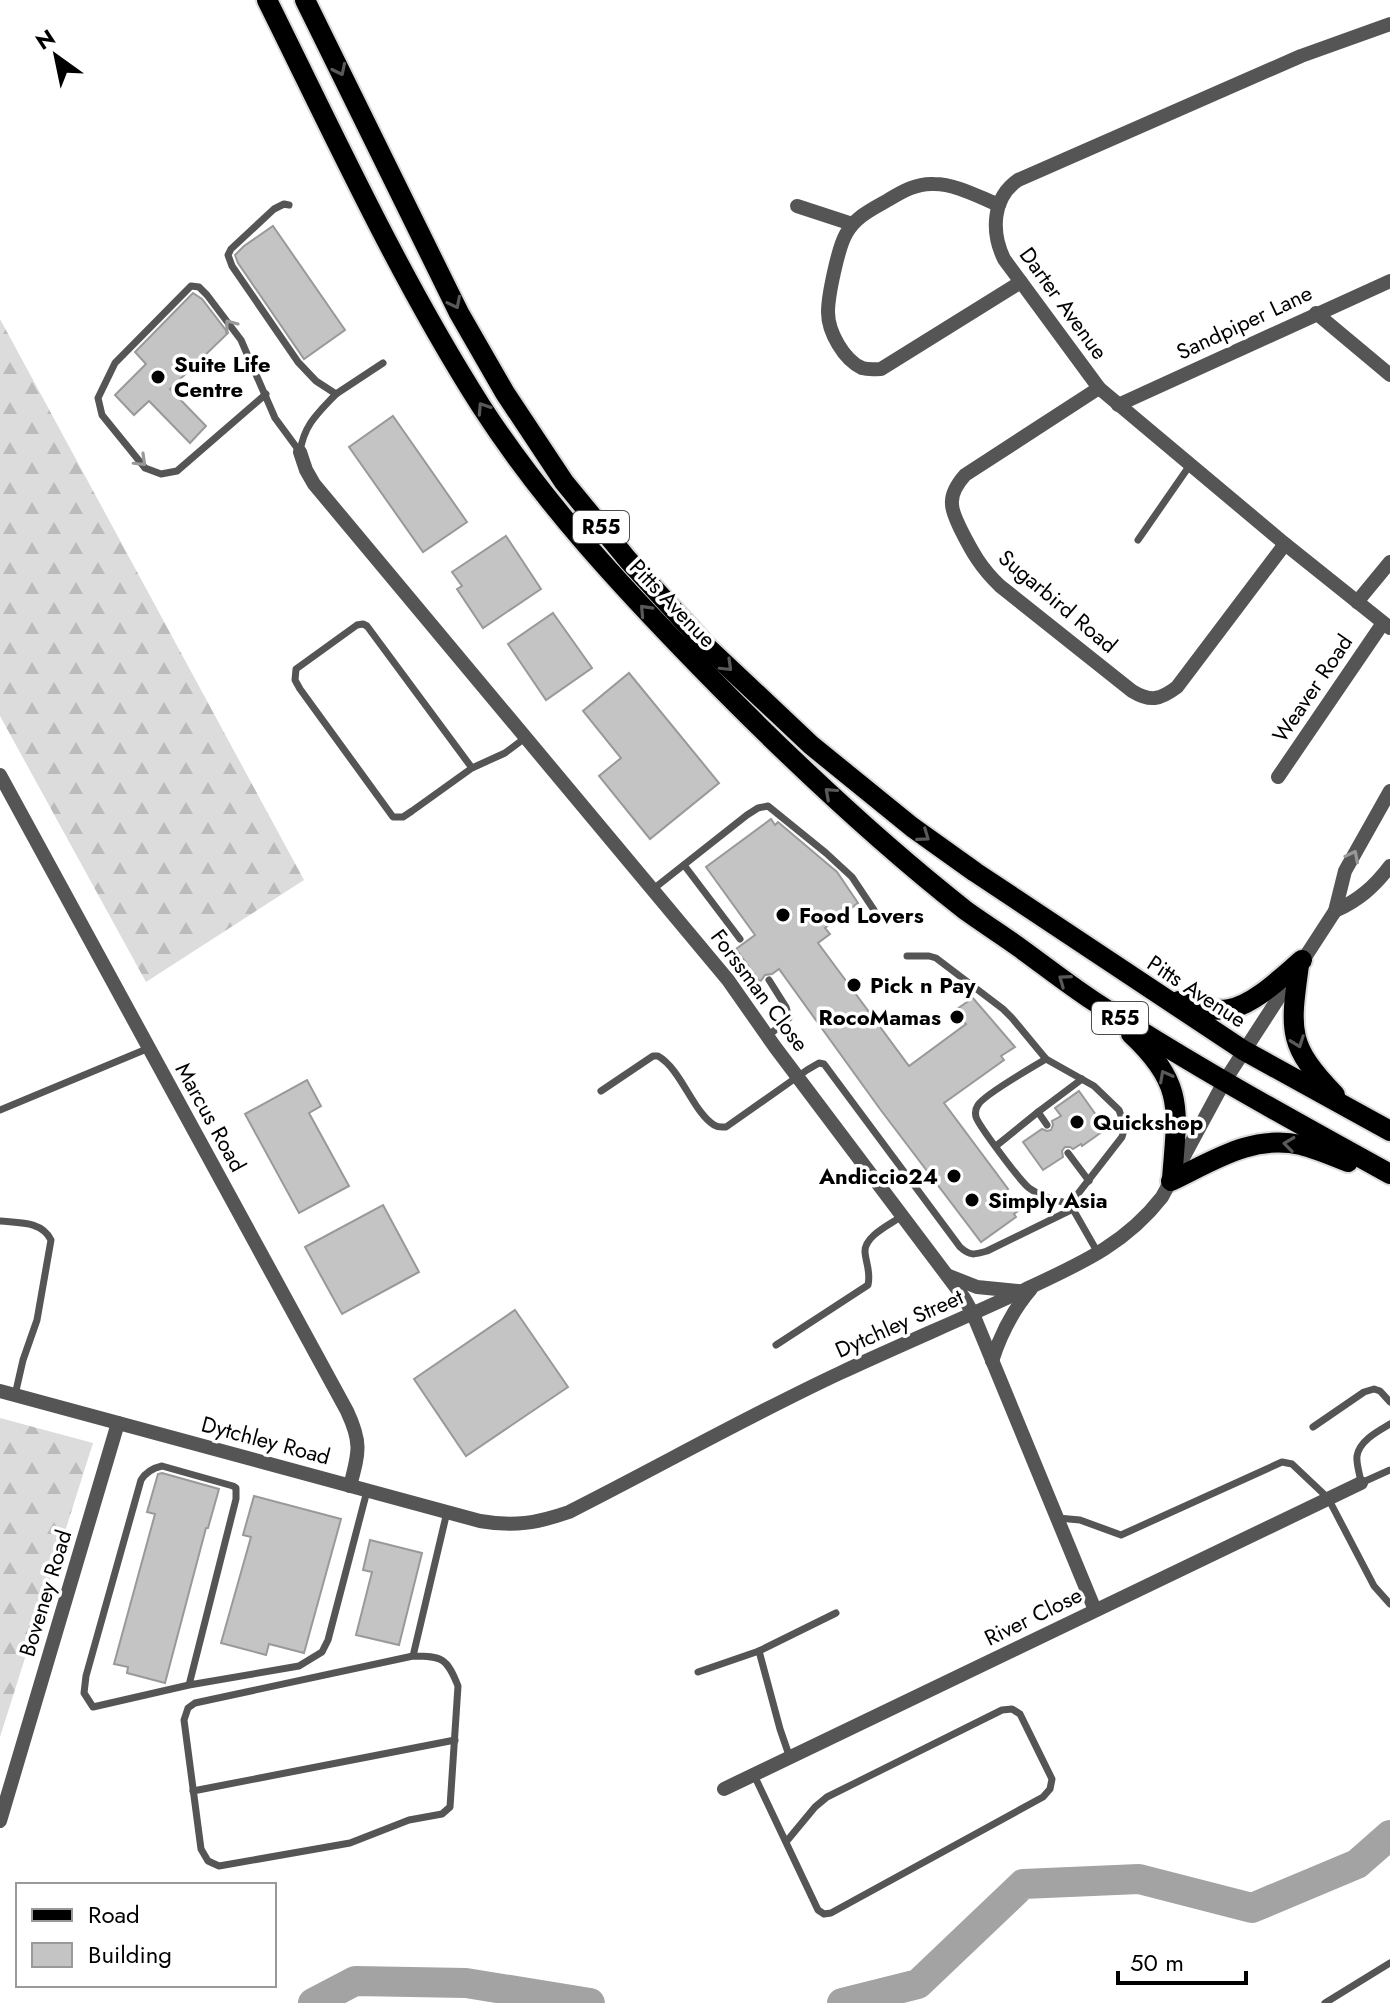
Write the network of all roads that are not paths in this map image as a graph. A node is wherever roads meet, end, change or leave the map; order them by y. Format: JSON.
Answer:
{"nodes":[{"id":1,"x":267,"y":0,"type":"edge"},
{"id":2,"x":306,"y":0,"type":"edge"},
{"id":3,"x":1390,"y":24,"type":"edge"},
{"id":4,"x":289,"y":205,"type":"dead end"},
{"id":5,"x":999,"y":205,"type":"junction"},
{"id":6,"x":797,"y":206,"type":"dead end"},
{"id":7,"x":852,"y":224,"type":"junction"},
{"id":8,"x":1390,"y":281,"type":"edge"},
{"id":9,"x":1021,"y":282,"type":"junction"},
{"id":10,"x":1316,"y":313,"type":"junction"},
{"id":11,"x":383,"y":363,"type":"dead end"},
{"id":12,"x":1390,"y":375,"type":"edge"},
{"id":13,"x":1099,"y":388,"type":"junction"},
{"id":14,"x":266,"y":394,"type":"junction"},
{"id":15,"x":336,"y":394,"type":"junction"},
{"id":16,"x":1118,"y":405,"type":"junction"},
{"id":17,"x":300,"y":452,"type":"junction"},
{"id":18,"x":1190,"y":465,"type":"junction"},
{"id":19,"x":1138,"y":540,"type":"dead end"},
{"id":20,"x":1285,"y":544,"type":"junction"},
{"id":21,"x":1390,"y":562,"type":"edge"},
{"id":22,"x":1357,"y":602,"type":"junction"},
{"id":23,"x":1386,"y":625,"type":"edge"},
{"id":24,"x":525,"y":738,"type":"junction"},
{"id":25,"x":472,"y":768,"type":"junction"},
{"id":26,"x":0,"y":775,"type":"edge"},
{"id":27,"x":1278,"y":777,"type":"dead end"},
{"id":28,"x":1390,"y":791,"type":"edge"},
{"id":29,"x":684,"y":865,"type":"junction"},
{"id":30,"x":1390,"y":866,"type":"edge"},
{"id":31,"x":652,"y":890,"type":"junction"},
{"id":32,"x":874,"y":910,"type":"dead end"},
{"id":33,"x":1335,"y":911,"type":"junction"},
{"id":34,"x":740,"y":939,"type":"dead end"},
{"id":35,"x":907,"y":956,"type":"dead end"},
{"id":36,"x":1301,"y":963,"type":"junction"},
{"id":37,"x":769,"y":980,"type":"dead end"},
{"id":38,"x":1156,"y":994,"type":"junction"},
{"id":39,"x":1093,"y":1001,"type":"junction"},
{"id":40,"x":768,"y":1036,"type":"junction"},
{"id":41,"x":149,"y":1048,"type":"junction"},
{"id":42,"x":1243,"y":1050,"type":"junction"},
{"id":43,"x":1046,"y":1059,"type":"junction"},
{"id":44,"x":798,"y":1077,"type":"junction"},
{"id":45,"x":1082,"y":1079,"type":"junction"},
{"id":46,"x":1224,"y":1082,"type":"junction"},
{"id":47,"x":601,"y":1091,"type":"dead end"},
{"id":48,"x":1346,"y":1107,"type":"junction"},
{"id":49,"x":0,"y":1110,"type":"edge"},
{"id":50,"x":1038,"y":1112,"type":"junction"},
{"id":51,"x":1047,"y":1125,"type":"dead end"},
{"id":52,"x":1390,"y":1131,"type":"edge"},
{"id":53,"x":996,"y":1146,"type":"junction"},
{"id":54,"x":1068,"y":1153,"type":"dead end"},
{"id":55,"x":1390,"y":1175,"type":"edge"},
{"id":56,"x":1172,"y":1180,"type":"junction"},
{"id":57,"x":1089,"y":1181,"type":"junction"},
{"id":58,"x":1071,"y":1207,"type":"junction"},
{"id":59,"x":903,"y":1216,"type":"junction"},
{"id":60,"x":0,"y":1221,"type":"edge"},
{"id":61,"x":1098,"y":1253,"type":"junction"},
{"id":62,"x":949,"y":1276,"type":"junction"},
{"id":63,"x":1028,"y":1288,"type":"junction"},
{"id":64,"x":973,"y":1314,"type":"junction"},
{"id":65,"x":776,"y":1345,"type":"dead end"},
{"id":66,"x":992,"y":1361,"type":"junction"},
{"id":67,"x":7,"y":1393,"type":"edge"},
{"id":68,"x":1390,"y":1402,"type":"edge"},
{"id":69,"x":118,"y":1423,"type":"junction"},
{"id":70,"x":1390,"y":1424,"type":"edge"},
{"id":71,"x":1313,"y":1427,"type":"dead end"},
{"id":72,"x":1390,"y":1470,"type":"edge"},
{"id":73,"x":1361,"y":1483,"type":"junction"},
{"id":74,"x":350,"y":1486,"type":"junction"},
{"id":75,"x":368,"y":1490,"type":"junction"},
{"id":76,"x":1328,"y":1498,"type":"junction"},
{"id":77,"x":447,"y":1512,"type":"junction"},
{"id":78,"x":1057,"y":1518,"type":"junction"},
{"id":79,"x":522,"y":1525,"type":"joint"},
{"id":80,"x":1390,"y":1604,"type":"edge"},
{"id":81,"x":1095,"y":1610,"type":"junction"},
{"id":82,"x":836,"y":1613,"type":"dead end"},
{"id":83,"x":759,"y":1651,"type":"junction"},
{"id":84,"x":413,"y":1656,"type":"junction"},
{"id":85,"x":698,"y":1672,"type":"dead end"},
{"id":86,"x":189,"y":1685,"type":"junction"},
{"id":87,"x":455,"y":1740,"type":"junction"},
{"id":88,"x":790,"y":1758,"type":"junction"},
{"id":89,"x":754,"y":1775,"type":"junction"},
{"id":90,"x":724,"y":1789,"type":"dead end"},
{"id":91,"x":193,"y":1791,"type":"junction"},
{"id":92,"x":0,"y":1821,"type":"edge"},
{"id":93,"x":786,"y":1842,"type":"junction"},
{"id":94,"x":1390,"y":1963,"type":"edge"},
{"id":95,"x":1325,"y":2003,"type":"edge"}],
"edges":[{"from":39,"to":1,"type":"main road","name":"Pitts Avenue","number":"R55","one_way":true},
{"from":2,"to":38,"type":"main road","name":"Pitts Avenue","number":"R55","one_way":true},
{"from":3,"to":5,"type":"street"},
{"from":4,"to":15,"type":"lane"},
{"from":5,"to":7,"type":"street"},
{"from":5,"to":9,"type":"street","name":"Darter Avenue"},
{"from":6,"to":7,"type":"street"},
{"from":7,"to":9,"type":"street"},
{"from":8,"to":10,"type":"street","name":"Sandpiper Lane"},
{"from":9,"to":13,"type":"street","name":"Darter Avenue"},
{"from":10,"to":12,"type":"street"},
{"from":10,"to":16,"type":"street","name":"Sandpiper Lane"},
{"from":11,"to":15,"type":"lane"},
{"from":13,"to":16,"type":"street","name":"Darter Avenue"},
{"from":13,"to":20,"type":"street","name":"Sugarbird Road"},
{"from":14,"to":14,"type":"lane","one_way":true},
{"from":14,"to":17,"type":"lane"},
{"from":15,"to":17,"type":"lane"},
{"from":16,"to":18,"type":"street","name":"Darter Avenue"},
{"from":17,"to":24,"type":"street","name":"Forssman Close"},
{"from":18,"to":19,"type":"lane"},
{"from":18,"to":20,"type":"street","name":"Darter Avenue"},
{"from":20,"to":22,"type":"street","name":"Darter Avenue"},
{"from":21,"to":22,"type":"street"},
{"from":22,"to":23,"type":"street","name":"Darter Avenue"},
{"from":23,"to":27,"type":"street","name":"Weaver Road"},
{"from":24,"to":25,"type":"lane"},
{"from":24,"to":31,"type":"street","name":"Forssman Close"},
{"from":25,"to":25,"type":"lane"},
{"from":26,"to":41,"type":"street","name":"Marcus Road"},
{"from":33,"to":28,"type":"street","one_way":true},
{"from":29,"to":31,"type":"lane"},
{"from":29,"to":32,"type":"lane"},
{"from":29,"to":34,"type":"lane"},
{"from":30,"to":33,"type":"street"},
{"from":31,"to":40,"type":"street","name":"Forssman Close"},
{"from":33,"to":36,"type":"street","name":"Dytchley Street"},
{"from":35,"to":43,"type":"lane"},
{"from":36,"to":38,"type":"main road"},
{"from":36,"to":42,"type":"street","name":"Dytchley Street"},
{"from":36,"to":48,"type":"main road","one_way":true},
{"from":37,"to":40,"type":"lane"},
{"from":38,"to":42,"type":"main road","name":"Pitts Avenue","number":"R55"},
{"from":39,"to":46,"type":"main road","name":"Pitts Avenue","number":"R55"},
{"from":56,"to":39,"type":"main road","one_way":true},
{"from":40,"to":44,"type":"street","name":"Forssman Close"},
{"from":41,"to":49,"type":"lane"},
{"from":41,"to":74,"type":"street","name":"Marcus Road"},
{"from":42,"to":46,"type":"street","name":"Dytchley Street"},
{"from":42,"to":48,"type":"main road","number":"R55"},
{"from":43,"to":45,"type":"lane"},
{"from":43,"to":53,"type":"lane"},
{"from":44,"to":47,"type":"lane"},
{"from":44,"to":58,"type":"lane"},
{"from":44,"to":59,"type":"street","name":"Forssman Close"},
{"from":45,"to":50,"type":"lane"},
{"from":45,"to":57,"type":"lane"},
{"from":46,"to":55,"type":"main road","number":"R55"},
{"from":46,"to":56,"type":"street","name":"Dytchley Street"},
{"from":48,"to":52,"type":"main road","number":"R55"},
{"from":50,"to":51,"type":"lane"},
{"from":50,"to":53,"type":"lane"},
{"from":53,"to":58,"type":"lane"},
{"from":54,"to":57,"type":"lane"},
{"from":55,"to":56,"type":"main road","one_way":true},
{"from":56,"to":61,"type":"street","name":"Dytchley Street"},
{"from":57,"to":58,"type":"lane"},
{"from":58,"to":61,"type":"lane"},
{"from":59,"to":62,"type":"street","name":"Forssman Close"},
{"from":59,"to":65,"type":"lane"},
{"from":60,"to":67,"type":"lane"},
{"from":61,"to":63,"type":"street","name":"Dytchley Street"},
{"from":62,"to":63,"type":"street"},
{"from":62,"to":64,"type":"street","name":"Forssman Close"},
{"from":63,"to":64,"type":"street","name":"Dytchley Street"},
{"from":63,"to":66,"type":"street"},
{"from":64,"to":66,"type":"street","name":"Forssman Close"},
{"from":64,"to":79,"type":"street","name":"Dytchley Street"},
{"from":66,"to":78,"type":"street","name":"Forssman Close"},
{"from":67,"to":69,"type":"street","name":"Dytchley Road"},
{"from":68,"to":71,"type":"lane"},
{"from":69,"to":74,"type":"street","name":"Dytchley Road"},
{"from":69,"to":92,"type":"street","name":"Boveney Road"},
{"from":70,"to":73,"type":"lane"},
{"from":72,"to":73,"type":"lane"},
{"from":73,"to":76,"type":"street","name":"River Close"},
{"from":74,"to":75,"type":"street","name":"Dytchley Road"},
{"from":75,"to":77,"type":"street","name":"Dytchley Road"},
{"from":75,"to":86,"type":"lane"},
{"from":76,"to":78,"type":"lane"},
{"from":76,"to":80,"type":"lane"},
{"from":76,"to":81,"type":"street","name":"River Close"},
{"from":77,"to":79,"type":"street","name":"Dytchley Road"},
{"from":77,"to":84,"type":"lane"},
{"from":78,"to":81,"type":"street","name":"Forssman Close"},
{"from":81,"to":88,"type":"street","name":"River Close"},
{"from":82,"to":83,"type":"lane"},
{"from":83,"to":85,"type":"lane"},
{"from":83,"to":88,"type":"lane"},
{"from":84,"to":87,"type":"lane"},
{"from":84,"to":91,"type":"lane"},
{"from":86,"to":86,"type":"lane"},
{"from":87,"to":91,"type":"lane"},
{"from":87,"to":91,"type":"lane"},
{"from":88,"to":89,"type":"street","name":"River Close"},
{"from":89,"to":90,"type":"street","name":"River Close"},
{"from":89,"to":93,"type":"lane"},
{"from":93,"to":93,"type":"lane"},
{"from":94,"to":95,"type":"lane"}]}
